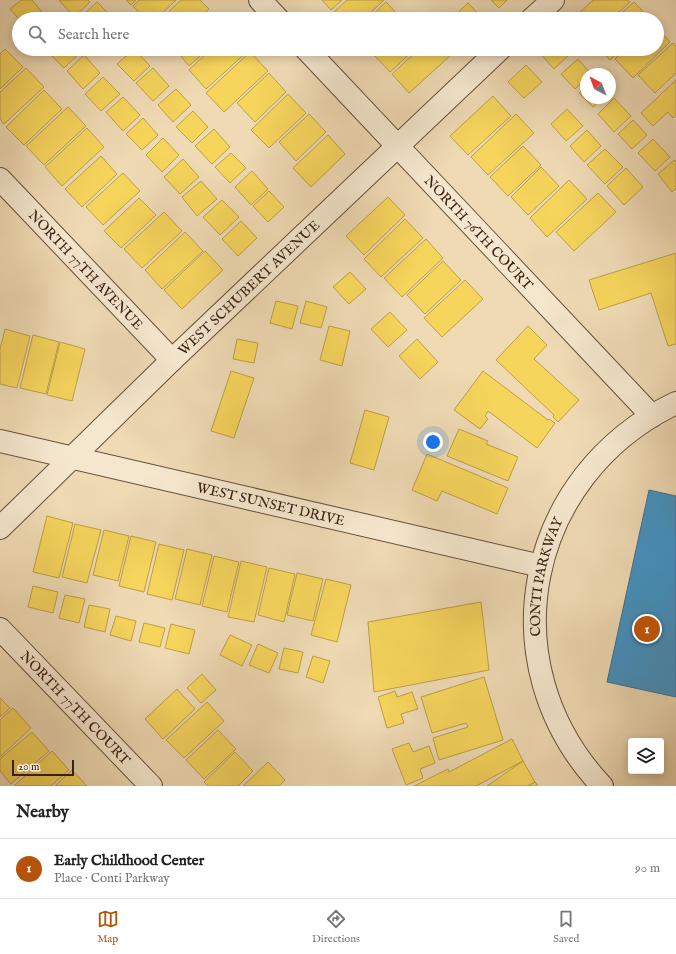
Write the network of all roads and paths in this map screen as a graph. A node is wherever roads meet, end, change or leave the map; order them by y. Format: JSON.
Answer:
{"nodes":[{"id":1,"x":260,"y":0,"type":"edge"},
{"id":2,"x":553,"y":0,"type":"edge"},
{"id":3,"x":271,"y":12,"type":"edge"},
{"id":4,"x":540,"y":12,"type":"edge"},
{"id":5,"x":313,"y":56,"type":"edge"},
{"id":6,"x":493,"y":56,"type":"edge"},
{"id":7,"x":398,"y":146,"type":"junction"},
{"id":8,"x":0,"y":179,"type":"edge"},
{"id":9,"x":172,"y":360,"type":"junction"},
{"id":10,"x":676,"y":403,"type":"edge"},
{"id":11,"x":652,"y":416,"type":"junction"},
{"id":12,"x":0,"y":441,"type":"edge"},
{"id":13,"x":73,"y":457,"type":"junction"},
{"id":14,"x":0,"y":528,"type":"edge"},
{"id":15,"x":541,"y":566,"type":"junction"},
{"id":16,"x":0,"y":628,"type":"edge"},
{"id":17,"x":151,"y":786,"type":"edge"},
{"id":18,"x":602,"y":786,"type":"edge"}],
"edges":[{"from":1,"to":3,"type":"street"},
{"from":2,"to":4,"type":"street"},
{"from":5,"to":7,"type":"street","name":"NORTH 76TH COURT"},
{"from":6,"to":7,"type":"street","name":"WEST SCHUBERT AVENUE"},
{"from":7,"to":9,"type":"street","name":"WEST SCHUBERT AVENUE"},
{"from":7,"to":11,"type":"street","name":"NORTH 76TH COURT"},
{"from":8,"to":9,"type":"street","name":"NORTH 77TH AVENUE"},
{"from":9,"to":13,"type":"street","name":"WEST SCHUBERT AVENUE"},
{"from":10,"to":11,"type":"street","name":"CONTI PARKWAY"},
{"from":11,"to":15,"type":"street","name":"CONTI PARKWAY"},
{"from":12,"to":13,"type":"street","name":"WEST SUNSET DRIVE"},
{"from":13,"to":14,"type":"street","name":"WEST SCHUBERT AVENUE"},
{"from":13,"to":15,"type":"street","name":"WEST SUNSET DRIVE"},
{"from":15,"to":18,"type":"street","name":"CONTI PARKWAY"},
{"from":16,"to":17,"type":"street","name":"NORTH 77TH COURT"}]}
